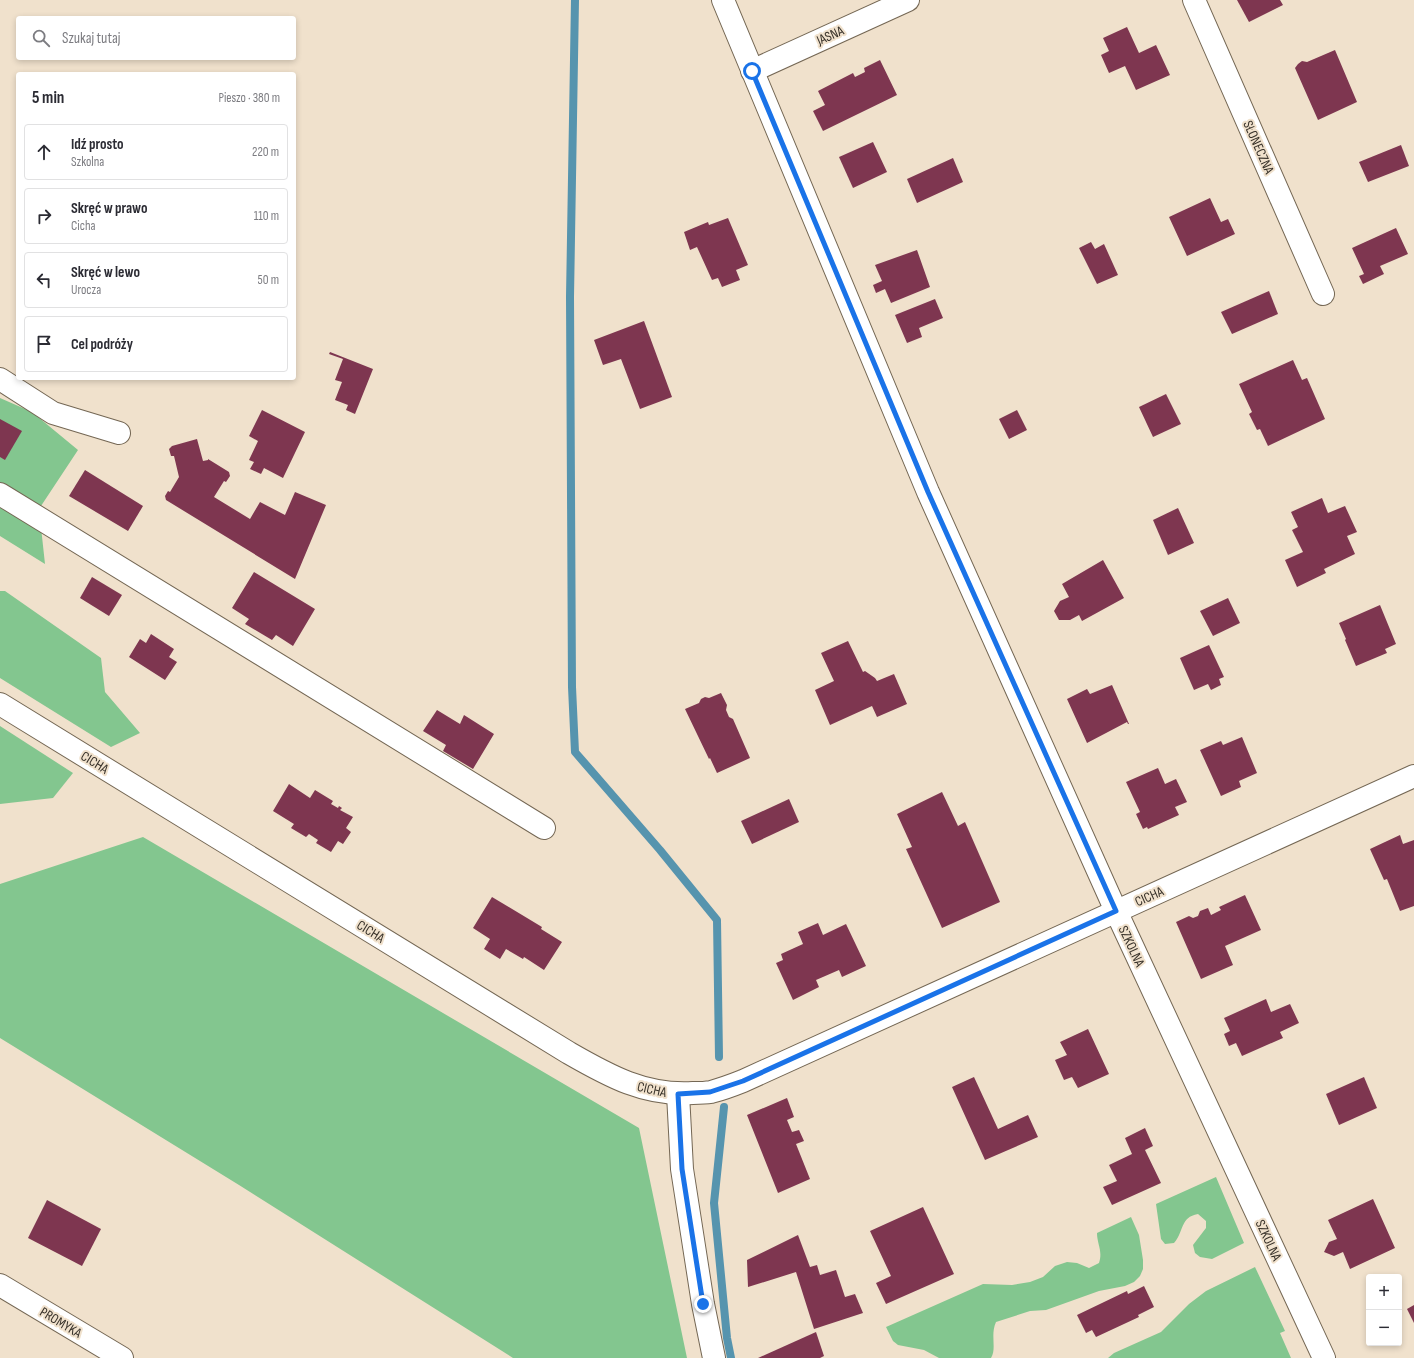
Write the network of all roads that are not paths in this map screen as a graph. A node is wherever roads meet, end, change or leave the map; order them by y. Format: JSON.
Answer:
{"nodes":[{"id":1,"x":723,"y":0,"type":"edge"},
{"id":2,"x":908,"y":0,"type":"edge"},
{"id":3,"x":1194,"y":0,"type":"edge"},
{"id":4,"x":752,"y":71,"type":"junction"},
{"id":5,"x":1323,"y":294,"type":"dead end"},
{"id":6,"x":0,"y":379,"type":"edge"},
{"id":7,"x":119,"y":433,"type":"dead end"},
{"id":8,"x":0,"y":494,"type":"edge"},
{"id":9,"x":0,"y":704,"type":"edge"},
{"id":10,"x":1414,"y":776,"type":"edge"},
{"id":11,"x":544,"y":828,"type":"dead end"},
{"id":12,"x":1116,"y":911,"type":"junction"},
{"id":13,"x":678,"y":1094,"type":"junction"},
{"id":14,"x":0,"y":1285,"type":"edge"},
{"id":15,"x":122,"y":1358,"type":"edge"},
{"id":16,"x":714,"y":1358,"type":"edge"},
{"id":17,"x":1324,"y":1358,"type":"edge"}],
"edges":[{"from":1,"to":4,"type":"street","name":"SZKOLNA"},
{"from":2,"to":4,"type":"street","name":"JASNA"},
{"from":3,"to":5,"type":"street","name":"SŁONECZNA"},
{"from":4,"to":12,"type":"street","name":"SZKOLNA"},
{"from":6,"to":7,"type":"street"},
{"from":8,"to":11,"type":"street"},
{"from":9,"to":13,"type":"street","name":"CICHA"},
{"from":10,"to":12,"type":"street","name":"CICHA"},
{"from":12,"to":13,"type":"street","name":"CICHA"},
{"from":12,"to":17,"type":"street","name":"SZKOLNA"},
{"from":13,"to":16,"type":"street"},
{"from":14,"to":15,"type":"street","name":"PROMYKA"}]}
